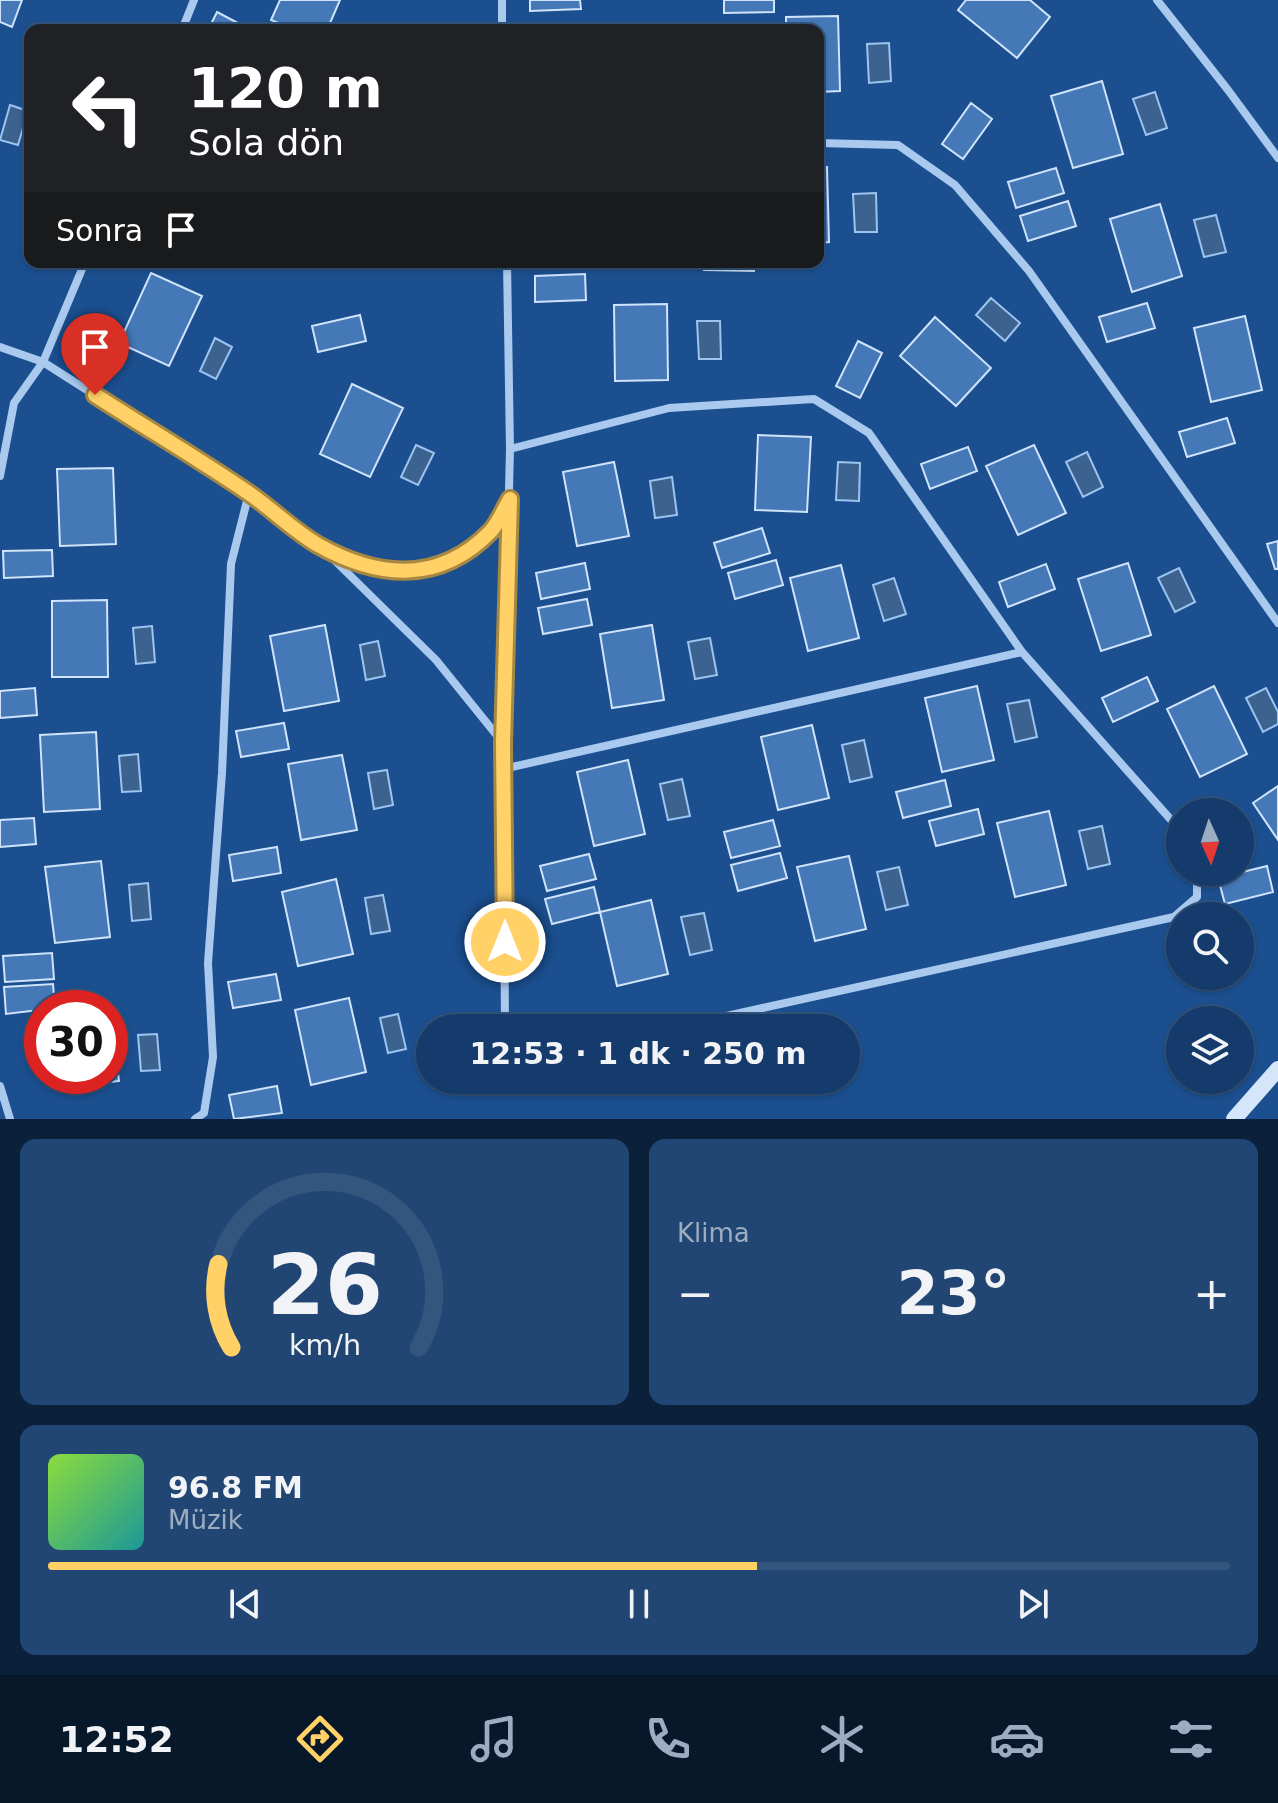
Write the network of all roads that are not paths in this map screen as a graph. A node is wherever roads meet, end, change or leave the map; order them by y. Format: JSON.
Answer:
{"nodes":[{"id":1,"x":194,"y":0,"type":"edge"},
{"id":2,"x":502,"y":0,"type":"edge"},
{"id":3,"x":1157,"y":0,"type":"edge"},
{"id":4,"x":184,"y":24,"type":"edge"},
{"id":5,"x":502,"y":24,"type":"edge"},
{"id":6,"x":824,"y":143,"type":"edge"},
{"id":7,"x":1278,"y":158,"type":"edge"},
{"id":8,"x":82,"y":268,"type":"edge"},
{"id":9,"x":507,"y":268,"type":"edge"},
{"id":10,"x":0,"y":347,"type":"edge"},
{"id":11,"x":43,"y":362,"type":"junction"},
{"id":12,"x":510,"y":449,"type":"junction"},
{"id":13,"x":0,"y":476,"type":"edge"},
{"id":14,"x":249,"y":493,"type":"junction"},
{"id":15,"x":510,"y":499,"type":"junction"},
{"id":16,"x":318,"y":544,"type":"junction"},
{"id":17,"x":1278,"y":623,"type":"edge"},
{"id":18,"x":1022,"y":652,"type":"junction"},
{"id":19,"x":503,"y":743,"type":"junction"},
{"id":20,"x":503,"y":769,"type":"junction"},
{"id":21,"x":1166,"y":814,"type":"edge"},
{"id":22,"x":1197,"y":886,"type":"edge"},
{"id":23,"x":505,"y":1014,"type":"edge"},
{"id":24,"x":735,"y":1014,"type":"edge"},
{"id":25,"x":1278,"y":1069,"type":"edge"},
{"id":26,"x":0,"y":1086,"type":"edge"},
{"id":27,"x":10,"y":1119,"type":"edge"},
{"id":28,"x":195,"y":1119,"type":"edge"},
{"id":29,"x":1234,"y":1119,"type":"edge"}],
"edges":[{"from":1,"to":4,"type":"street"},
{"from":2,"to":5,"type":"street"},
{"from":3,"to":7,"type":"street"},
{"from":6,"to":17,"type":"street"},
{"from":8,"to":11,"type":"street"},
{"from":9,"to":12,"type":"street"},
{"from":10,"to":11,"type":"street"},
{"from":11,"to":13,"type":"street"},
{"from":11,"to":14,"type":"street"},
{"from":12,"to":15,"type":"street"},
{"from":12,"to":18,"type":"street"},
{"from":14,"to":16,"type":"street"},
{"from":14,"to":28,"type":"street"},
{"from":15,"to":16,"type":"street"},
{"from":15,"to":19,"type":"street"},
{"from":16,"to":19,"type":"street"},
{"from":18,"to":20,"type":"street"},
{"from":18,"to":21,"type":"street"},
{"from":19,"to":20,"type":"street"},
{"from":20,"to":23,"type":"street"},
{"from":22,"to":24,"type":"street"},
{"from":25,"to":29,"type":"main road"},
{"from":26,"to":27,"type":"street"}]}
